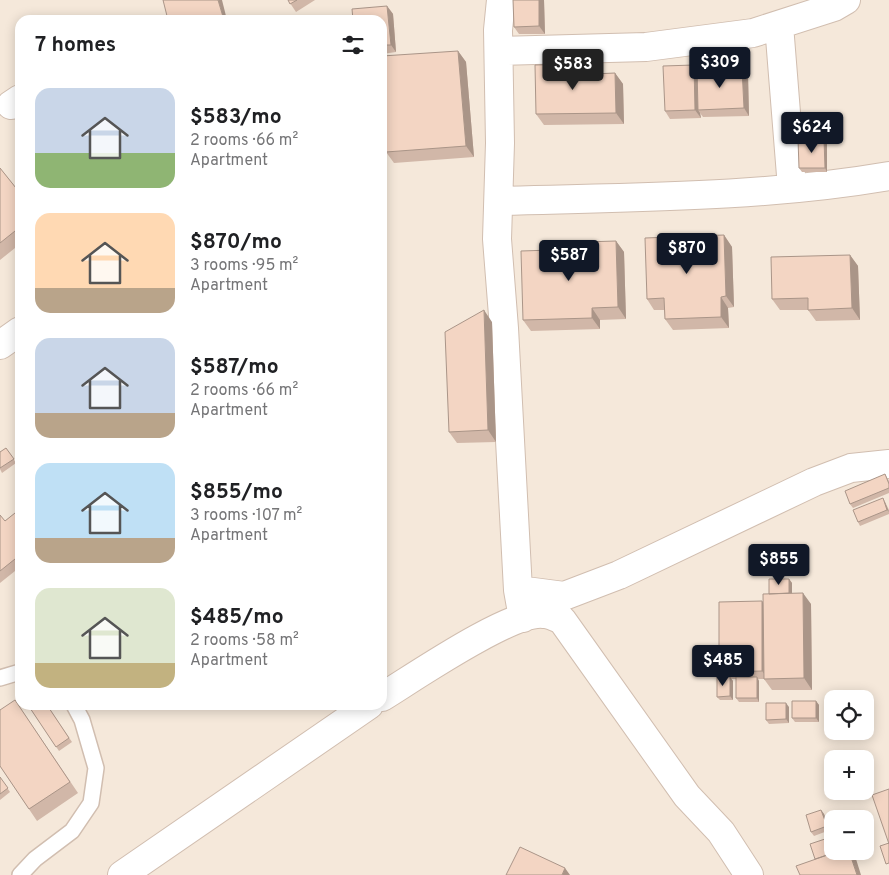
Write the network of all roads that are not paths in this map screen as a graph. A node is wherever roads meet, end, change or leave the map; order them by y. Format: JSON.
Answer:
{"nodes":[{"id":1,"x":501,"y":0,"type":"edge"},
{"id":2,"x":846,"y":0,"type":"edge"},
{"id":3,"x":778,"y":25,"type":"junction"},
{"id":4,"x":499,"y":51,"type":"junction"},
{"id":5,"x":889,"y":176,"type":"edge"},
{"id":6,"x":792,"y":188,"type":"junction"},
{"id":7,"x":499,"y":201,"type":"junction"},
{"id":8,"x":15,"y":334,"type":"edge"},
{"id":9,"x":0,"y":345,"type":"edge"},
{"id":10,"x":889,"y":464,"type":"edge"},
{"id":11,"x":518,"y":590,"type":"junction"},
{"id":12,"x":523,"y":618,"type":"junction"},
{"id":13,"x":15,"y":674,"type":"edge"},
{"id":14,"x":0,"y":678,"type":"edge"},
{"id":15,"x":387,"y":694,"type":"edge"},
{"id":16,"x":77,"y":710,"type":"edge"},
{"id":17,"x":351,"y":710,"type":"edge"},
{"id":18,"x":20,"y":875,"type":"edge"},
{"id":19,"x":122,"y":875,"type":"edge"},
{"id":20,"x":749,"y":875,"type":"edge"}],
"edges":[{"from":1,"to":4,"type":"street"},
{"from":2,"to":3,"type":"street"},
{"from":3,"to":4,"type":"street"},
{"from":3,"to":6,"type":"street"},
{"from":4,"to":7,"type":"street"},
{"from":5,"to":6,"type":"street"},
{"from":6,"to":7,"type":"street"},
{"from":7,"to":11,"type":"street"},
{"from":8,"to":9,"type":"street"},
{"from":10,"to":11,"type":"street"},
{"from":11,"to":12,"type":"street"},
{"from":12,"to":15,"type":"street"},
{"from":12,"to":20,"type":"street"},
{"from":13,"to":14,"type":"lane"},
{"from":16,"to":18,"type":"lane"},
{"from":17,"to":19,"type":"street"}]}
